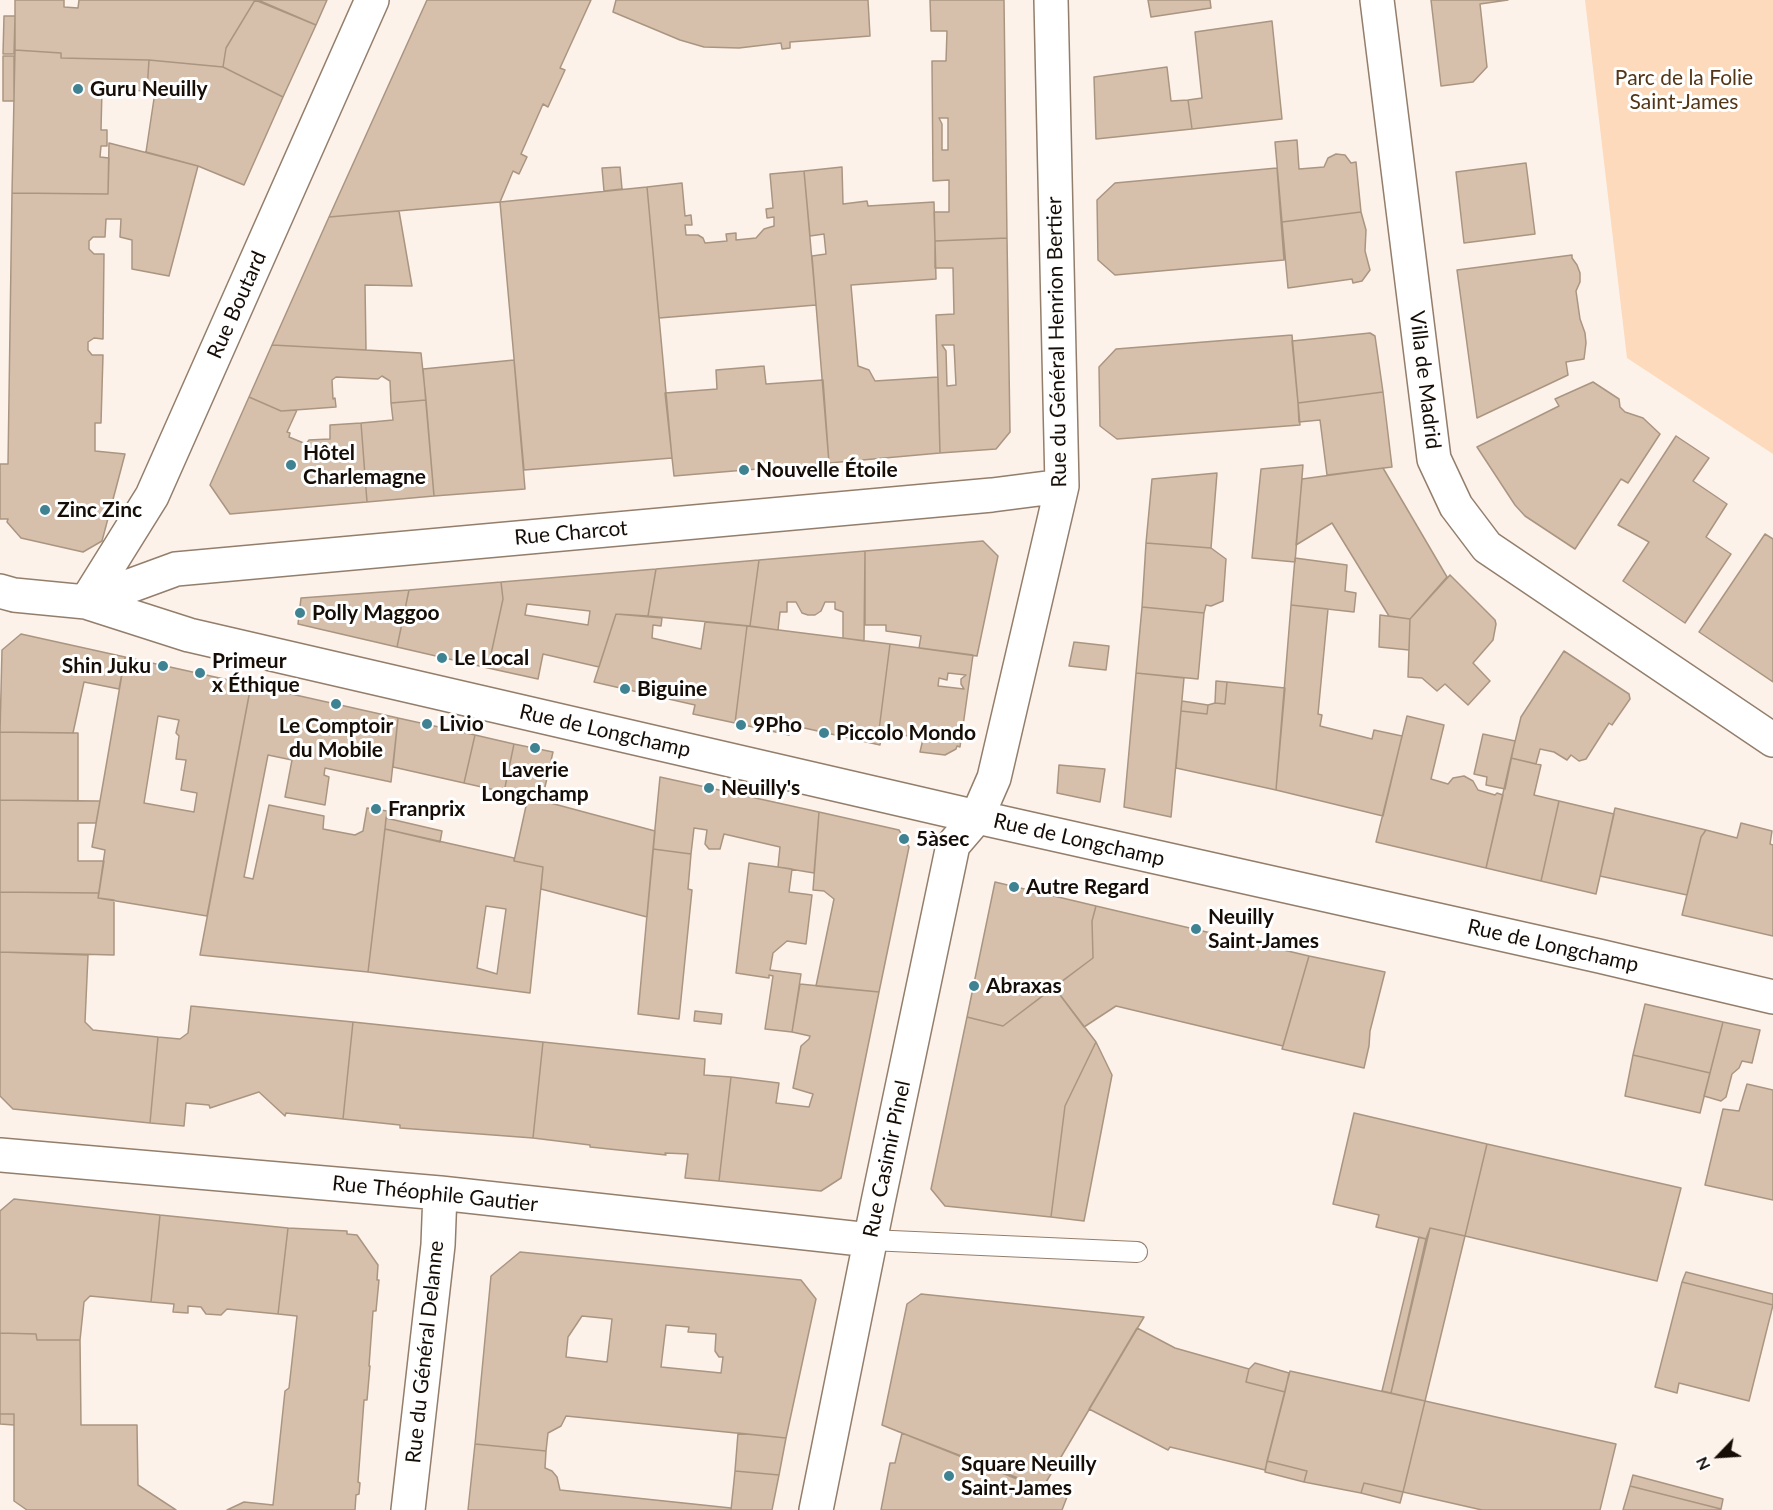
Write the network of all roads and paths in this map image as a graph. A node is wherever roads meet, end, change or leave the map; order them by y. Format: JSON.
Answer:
{"nodes":[{"id":1,"x":372,"y":0,"type":"edge"},
{"id":2,"x":1051,"y":0,"type":"edge"},
{"id":3,"x":1377,"y":0,"type":"edge"},
{"id":4,"x":1062,"y":486,"type":"junction"},
{"id":5,"x":0,"y":591,"type":"edge"},
{"id":6,"x":86,"y":602,"type":"junction"},
{"id":7,"x":1773,"y":740,"type":"edge"},
{"id":8,"x":977,"y":817,"type":"junction"},
{"id":9,"x":1773,"y":997,"type":"edge"},
{"id":10,"x":0,"y":1155,"type":"edge"},
{"id":11,"x":440,"y":1193,"type":"junction"},
{"id":12,"x":870,"y":1240,"type":"junction"},
{"id":13,"x":1137,"y":1252,"type":"dead end"},
{"id":14,"x":408,"y":1510,"type":"edge"},
{"id":15,"x":816,"y":1510,"type":"edge"}],
"edges":[{"from":1,"to":6,"type":"street","name":"Rue Boutard"},
{"from":2,"to":4,"type":"street","name":"Rue du Général Henrion Bertier"},
{"from":3,"to":7,"type":"street","name":"Villa de Madrid"},
{"from":4,"to":6,"type":"street","name":"Rue Charcot"},
{"from":4,"to":8,"type":"street","name":"Rue du Général Henrion Bertier"},
{"from":5,"to":6,"type":"street","name":"Rue de Longchamp"},
{"from":6,"to":8,"type":"street","name":"Rue de Longchamp"},
{"from":8,"to":9,"type":"street","name":"Rue de Longchamp"},
{"from":8,"to":12,"type":"street","name":"Rue Casimir Pinel"},
{"from":10,"to":11,"type":"street","name":"Rue Théophile Gautier"},
{"from":11,"to":12,"type":"street","name":"Rue Théophile Gautier"},
{"from":11,"to":14,"type":"street","name":"Rue du Général Delanne"},
{"from":12,"to":13,"type":"lane"},
{"from":12,"to":15,"type":"street","name":"Rue Casimir Pinel"}]}
